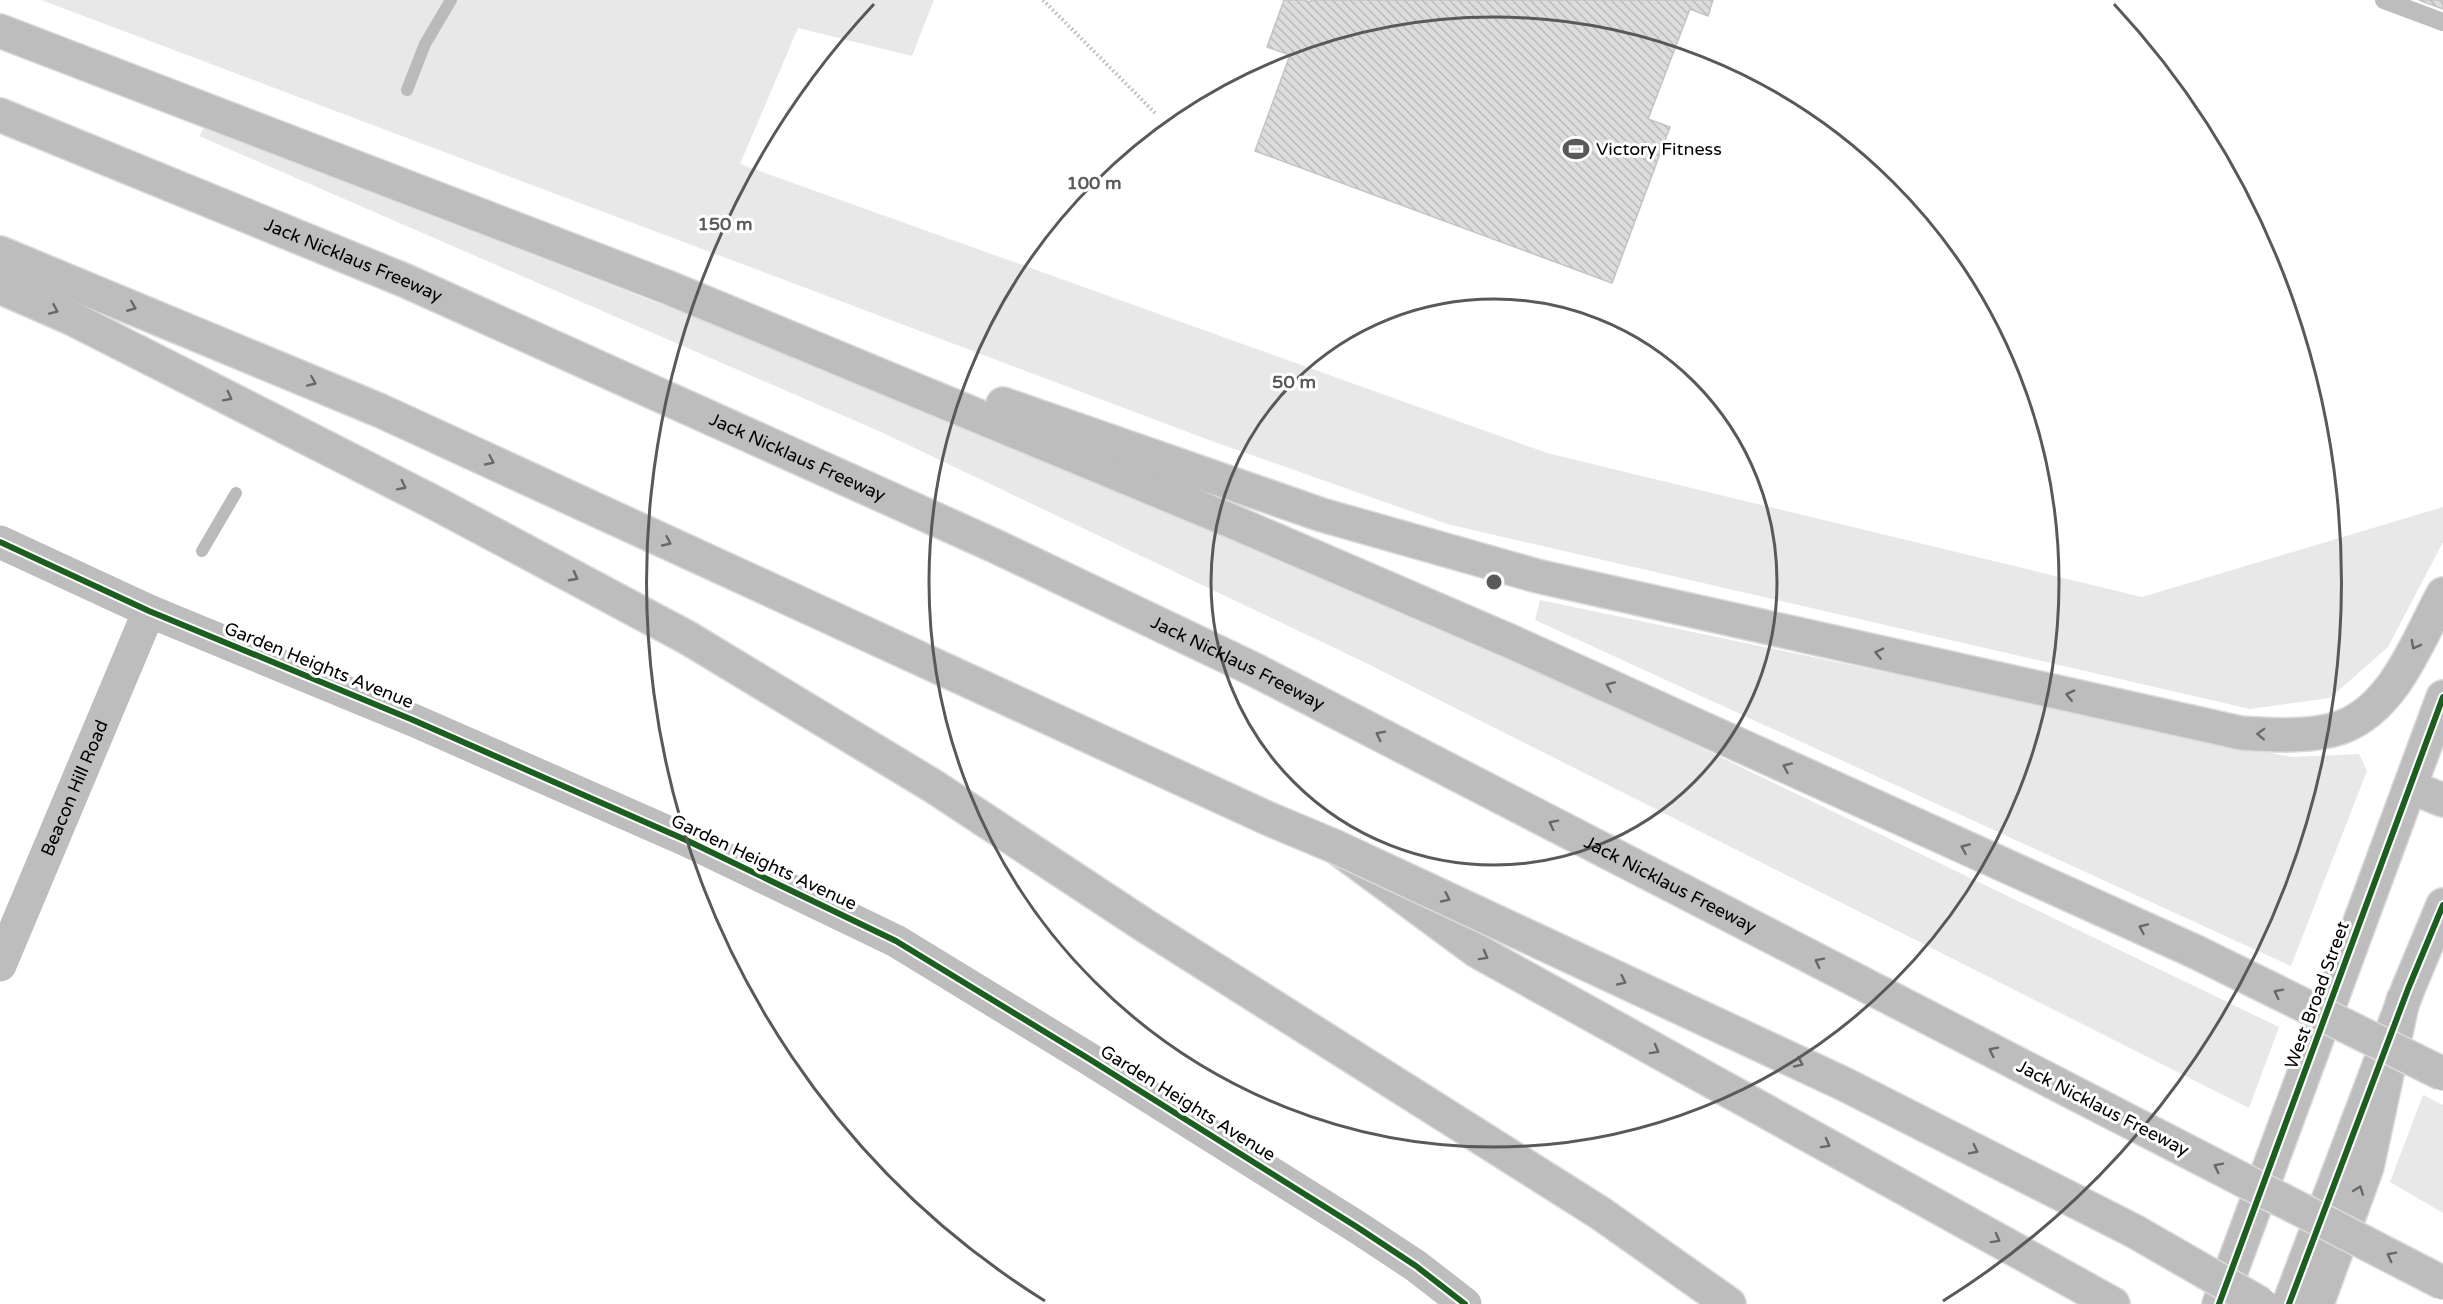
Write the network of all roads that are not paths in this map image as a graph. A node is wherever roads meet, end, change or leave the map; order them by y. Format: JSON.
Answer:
{"nodes":[{"id":1,"x":2384,"y":0,"type":"edge"},
{"id":2,"x":2443,"y":22,"type":"edge"},
{"id":3,"x":0,"y":31,"type":"edge"},
{"id":4,"x":0,"y":115,"type":"edge"},
{"id":5,"x":0,"y":253,"type":"edge"},
{"id":6,"x":0,"y":287,"type":"edge"},
{"id":7,"x":667,"y":287,"type":"junction"},
{"id":8,"x":0,"y":542,"type":"edge"},
{"id":9,"x":2443,"y":594,"type":"edge"},
{"id":10,"x":149,"y":610,"type":"junction"},
{"id":11,"x":2443,"y":697,"type":"edge"},
{"id":12,"x":2410,"y":787,"type":"junction"},
{"id":13,"x":2443,"y":800,"type":"edge"},
{"id":14,"x":1322,"y":841,"type":"junction"},
{"id":15,"x":2443,"y":905,"type":"edge"},
{"id":16,"x":0,"y":965,"type":"edge"},
{"id":17,"x":2403,"y":1000,"type":"junction"},
{"id":18,"x":2443,"y":1074,"type":"edge"},
{"id":19,"x":2443,"y":1283,"type":"edge"},
{"id":20,"x":1465,"y":1304,"type":"edge"},
{"id":21,"x":1730,"y":1304,"type":"edge"},
{"id":22,"x":2113,"y":1304,"type":"edge"},
{"id":23,"x":2219,"y":1304,"type":"edge"},
{"id":24,"x":2261,"y":1304,"type":"edge"},
{"id":25,"x":2289,"y":1304,"type":"edge"},
{"id":26,"x":2317,"y":1304,"type":"edge"}],
"edges":[{"from":1,"to":2,"type":"lane"},
{"from":3,"to":7,"type":"main road"},
{"from":19,"to":4,"type":"main road","name":"Jack Nicklaus Freeway","one_way":true,"bridge":true},
{"from":5,"to":14,"type":"main road","one_way":true},
{"from":6,"to":21,"type":"main road","one_way":true},
{"from":9,"to":7,"type":"main road","one_way":true},
{"from":18,"to":7,"type":"main road","one_way":true,"bridge":true},
{"from":8,"to":10,"type":"main road","name":"Garden Heights Avenue"},
{"from":10,"to":16,"type":"main road","name":"Beacon Hill Road"},
{"from":10,"to":20,"type":"main road","name":"Garden Heights Avenue"},
{"from":11,"to":12,"type":"main road","name":"West Broad Street"},
{"from":12,"to":13,"type":"main road"},
{"from":12,"to":23,"type":"main road","name":"West Broad Street"},
{"from":14,"to":22,"type":"main road","one_way":true,"bridge":true},
{"from":14,"to":24,"type":"main road","one_way":true,"bridge":true},
{"from":15,"to":17,"type":"main road"},
{"from":17,"to":25,"type":"main road"},
{"from":26,"to":17,"type":"main road","one_way":true}]}
